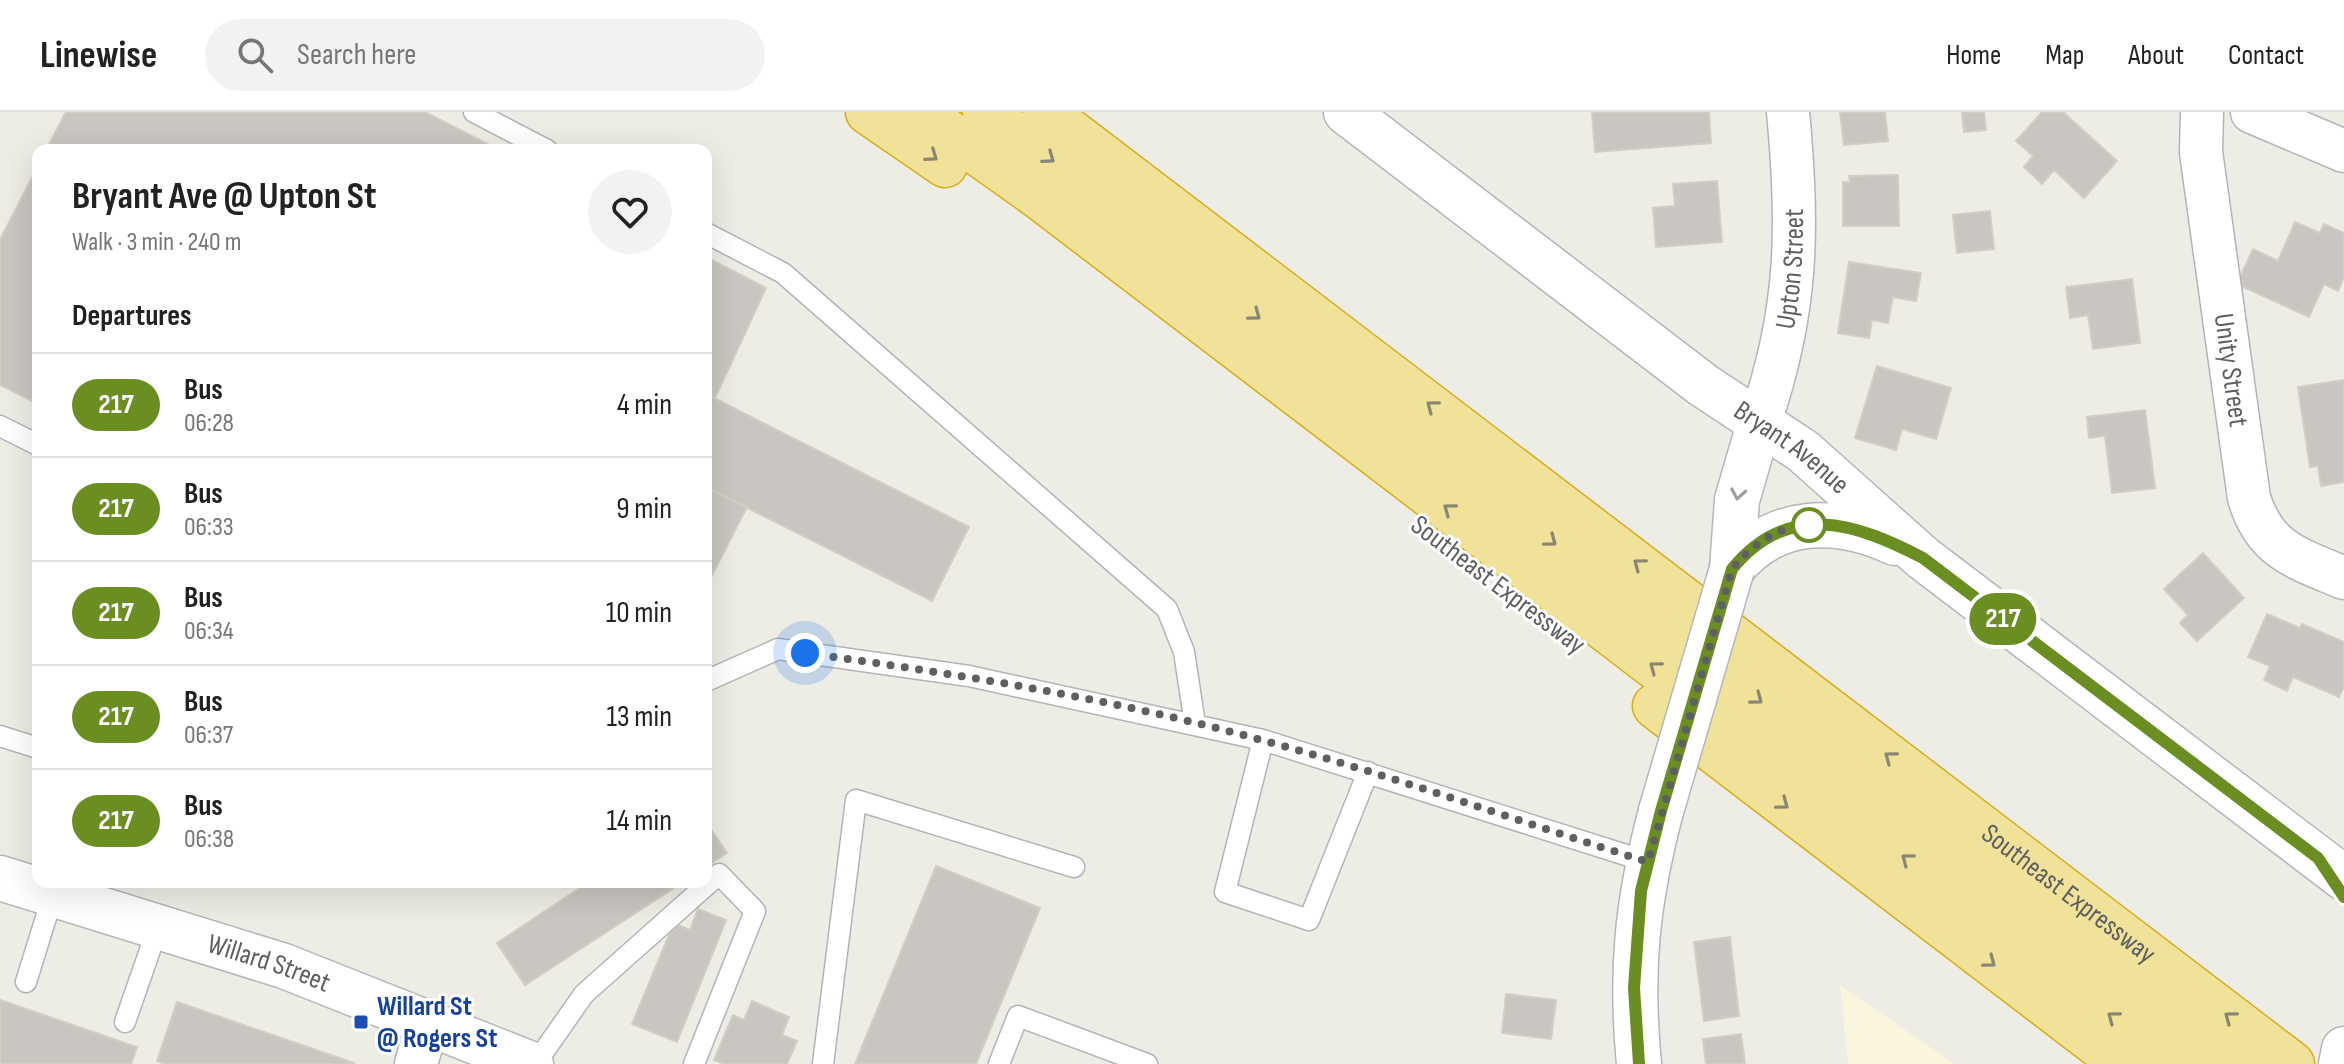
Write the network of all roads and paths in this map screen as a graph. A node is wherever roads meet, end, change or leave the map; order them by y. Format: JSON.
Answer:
{"nodes":[{"id":1,"x":474,"y":112,"type":"edge"},
{"id":2,"x":868,"y":112,"type":"edge"},
{"id":3,"x":920,"y":112,"type":"edge"},
{"id":4,"x":985,"y":112,"type":"edge"},
{"id":5,"x":1045,"y":112,"type":"edge"},
{"id":6,"x":1788,"y":112,"type":"edge"},
{"id":7,"x":2202,"y":112,"type":"edge"},
{"id":8,"x":2252,"y":112,"type":"edge"},
{"id":9,"x":1365,"y":118,"type":"edge"},
{"id":10,"x":535,"y":144,"type":"edge"},
{"id":11,"x":2344,"y":151,"type":"edge"},
{"id":12,"x":712,"y":236,"type":"edge"},
{"id":13,"x":1760,"y":421,"type":"junction"},
{"id":14,"x":0,"y":426,"type":"edge"},
{"id":15,"x":32,"y":442,"type":"edge"},
{"id":16,"x":1923,"y":558,"type":"junction"},
{"id":17,"x":1732,"y":569,"type":"junction"},
{"id":18,"x":2344,"y":578,"type":"edge"},
{"id":19,"x":712,"y":678,"type":"edge"},
{"id":20,"x":1195,"y":724,"type":"junction"},
{"id":21,"x":0,"y":736,"type":"edge"},
{"id":22,"x":1263,"y":740,"type":"junction"},
{"id":23,"x":32,"y":746,"type":"edge"},
{"id":24,"x":1368,"y":772,"type":"junction"},
{"id":25,"x":1648,"y":862,"type":"junction"},
{"id":26,"x":1074,"y":867,"type":"dead end"},
{"id":27,"x":2331,"y":868,"type":"edge"},
{"id":28,"x":0,"y":878,"type":"edge"},
{"id":29,"x":712,"y":880,"type":"edge"},
{"id":30,"x":703,"y":888,"type":"edge"},
{"id":31,"x":53,"y":895,"type":"junction"},
{"id":32,"x":2344,"y":897,"type":"edge"},
{"id":33,"x":158,"y":927,"type":"junction"},
{"id":34,"x":26,"y":982,"type":"dead end"},
{"id":35,"x":125,"y":1022,"type":"dead end"},
{"id":36,"x":428,"y":1022,"type":"junction"},
{"id":37,"x":2344,"y":1049,"type":"edge"},
{"id":38,"x":416,"y":1064,"type":"edge"},
{"id":39,"x":533,"y":1064,"type":"edge"},
{"id":40,"x":694,"y":1064,"type":"edge"},
{"id":41,"x":823,"y":1064,"type":"edge"},
{"id":42,"x":999,"y":1064,"type":"edge"},
{"id":43,"x":1147,"y":1064,"type":"edge"},
{"id":44,"x":1639,"y":1064,"type":"edge"},
{"id":45,"x":2123,"y":1064,"type":"edge"},
{"id":46,"x":2175,"y":1064,"type":"edge"},
{"id":47,"x":2234,"y":1064,"type":"edge"},
{"id":48,"x":2292,"y":1064,"type":"edge"},
{"id":49,"x":2341,"y":1064,"type":"edge"}],
"edges":[{"from":1,"to":10,"type":"lane"},
{"from":2,"to":45,"type":"highway","name":"Southeast Expressway","one_way":true},
{"from":46,"to":3,"type":"highway","one_way":true},
{"from":4,"to":47,"type":"highway","one_way":true},
{"from":48,"to":5,"type":"highway","name":"Southeast Expressway","one_way":true},
{"from":6,"to":13,"type":"street","name":"Upton Street"},
{"from":7,"to":18,"type":"street","name":"Unity Street"},
{"from":8,"to":11,"type":"street"},
{"from":9,"to":13,"type":"main road","name":"Bryant Avenue"},
{"from":12,"to":20,"type":"lane"},
{"from":13,"to":16,"type":"main road","name":"Bryant Avenue"},
{"from":13,"to":17,"type":"main road","one_way":true},
{"from":14,"to":15,"type":"lane"},
{"from":16,"to":17,"type":"main road"},
{"from":16,"to":27,"type":"main road","name":"Bryant Avenue"},
{"from":17,"to":25,"type":"main road","bridge":true},
{"from":19,"to":20,"type":"lane"},
{"from":20,"to":22,"type":"lane"},
{"from":21,"to":23,"type":"lane"},
{"from":22,"to":24,"type":"lane"},
{"from":22,"to":24,"type":"lane"},
{"from":24,"to":25,"type":"lane"},
{"from":25,"to":44,"type":"main road"},
{"from":26,"to":41,"type":"lane"},
{"from":27,"to":32,"type":"main road","name":"Bryant Avenue"},
{"from":28,"to":31,"type":"main road","name":"Willard Street"},
{"from":29,"to":40,"type":"lane"},
{"from":30,"to":39,"type":"lane"},
{"from":31,"to":33,"type":"main road","name":"Willard Street"},
{"from":31,"to":34,"type":"lane"},
{"from":33,"to":35,"type":"lane"},
{"from":33,"to":36,"type":"main road","name":"Willard Street"},
{"from":36,"to":38,"type":"street"},
{"from":36,"to":39,"type":"main road","name":"Willard Street"},
{"from":37,"to":49,"type":"main road"},
{"from":42,"to":43,"type":"lane"}]}
